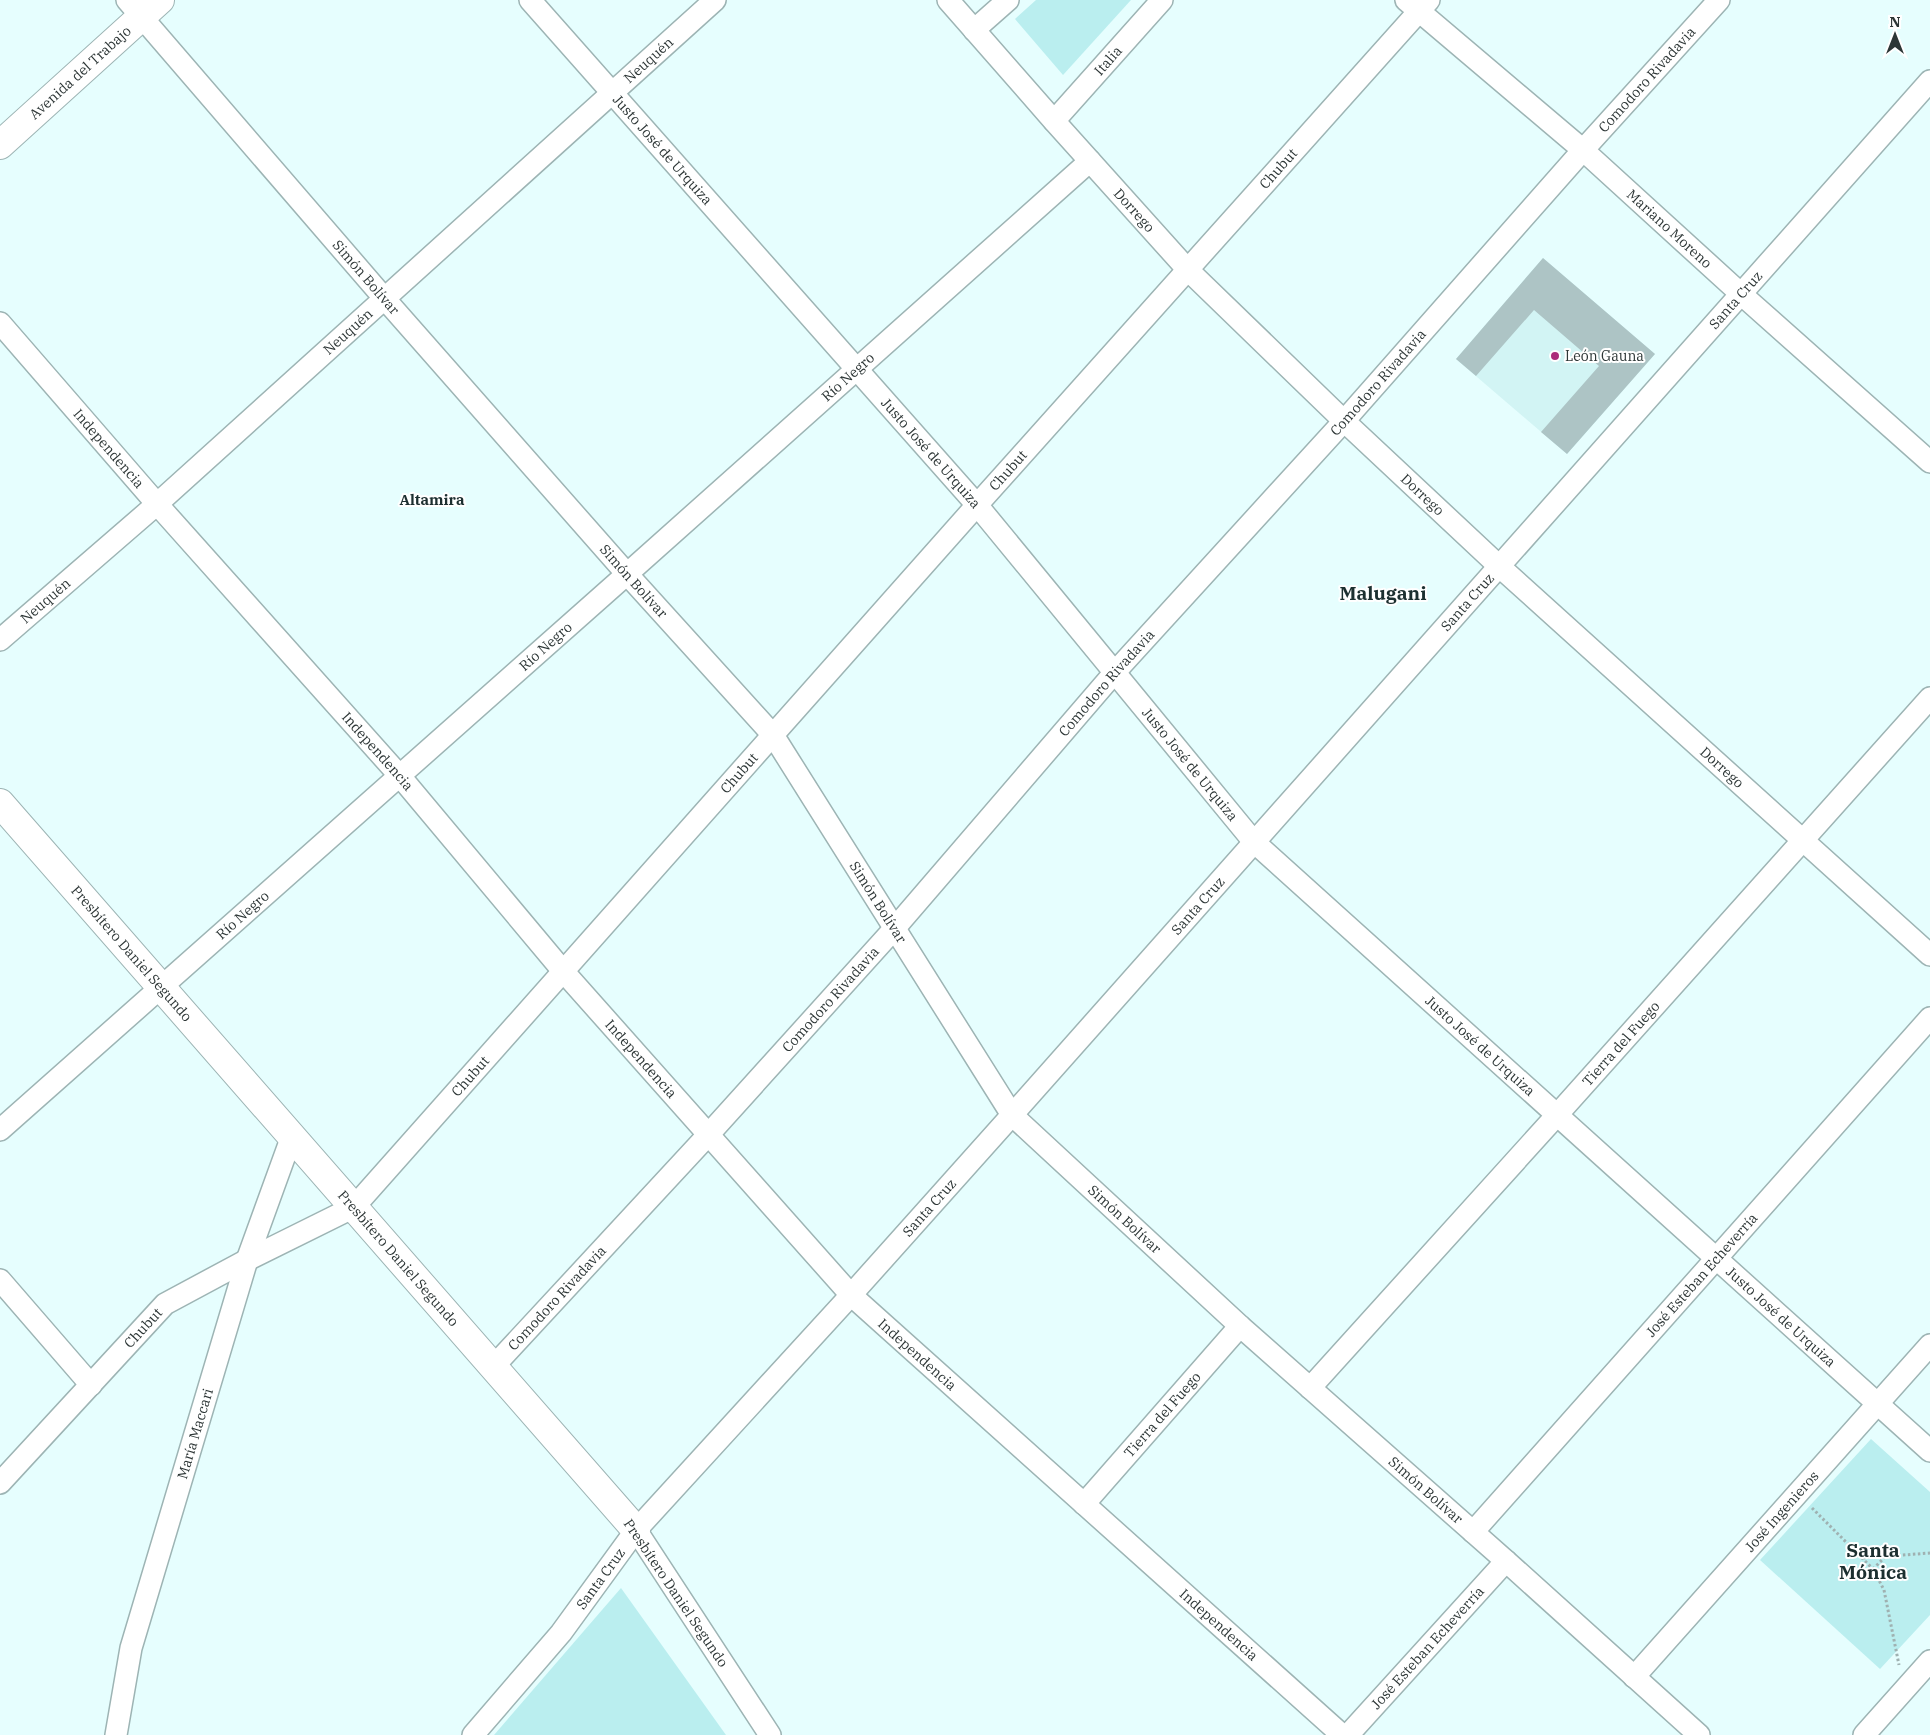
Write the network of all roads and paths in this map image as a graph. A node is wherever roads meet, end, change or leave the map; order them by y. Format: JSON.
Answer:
{"nodes":[{"id":1,"x":530,"y":0,"type":"edge"},
{"id":2,"x":715,"y":0,"type":"edge"},
{"id":3,"x":948,"y":0,"type":"edge"},
{"id":4,"x":1008,"y":0,"type":"edge"},
{"id":5,"x":1162,"y":0,"type":"edge"},
{"id":6,"x":1719,"y":0,"type":"edge"},
{"id":7,"x":1418,"y":4,"type":"edge"},
{"id":8,"x":142,"y":5,"type":"edge"},
{"id":9,"x":974,"y":30,"type":"junction"},
{"id":10,"x":1930,"y":81,"type":"edge"},
{"id":11,"x":612,"y":94,"type":"junction"},
{"id":12,"x":1054,"y":121,"type":"junction"},
{"id":13,"x":0,"y":145,"type":"edge"},
{"id":14,"x":1583,"y":150,"type":"junction"},
{"id":15,"x":1090,"y":161,"type":"junction"},
{"id":16,"x":1188,"y":270,"type":"junction"},
{"id":17,"x":1741,"y":294,"type":"junction"},
{"id":18,"x":384,"y":298,"type":"junction"},
{"id":19,"x":0,"y":323,"type":"edge"},
{"id":20,"x":857,"y":369,"type":"junction"},
{"id":21,"x":1344,"y":421,"type":"junction"},
{"id":22,"x":1930,"y":462,"type":"edge"},
{"id":23,"x":157,"y":504,"type":"junction"},
{"id":24,"x":977,"y":505,"type":"junction"},
{"id":25,"x":1500,"y":567,"type":"junction"},
{"id":26,"x":627,"y":574,"type":"junction"},
{"id":27,"x":0,"y":640,"type":"edge"},
{"id":28,"x":1115,"y":672,"type":"junction"},
{"id":29,"x":1930,"y":698,"type":"edge"},
{"id":30,"x":773,"y":735,"type":"junction"},
{"id":31,"x":399,"y":776,"type":"junction"},
{"id":32,"x":0,"y":803,"type":"edge"},
{"id":33,"x":1802,"y":840,"type":"junction"},
{"id":34,"x":1254,"y":842,"type":"junction"},
{"id":35,"x":894,"y":928,"type":"junction"},
{"id":36,"x":1930,"y":955,"type":"edge"},
{"id":37,"x":563,"y":971,"type":"junction"},
{"id":38,"x":161,"y":987,"type":"junction"},
{"id":39,"x":1930,"y":1018,"type":"edge"},
{"id":40,"x":1012,"y":1115,"type":"junction"},
{"id":41,"x":1557,"y":1115,"type":"junction"},
{"id":42,"x":0,"y":1130,"type":"edge"},
{"id":43,"x":708,"y":1135,"type":"junction"},
{"id":44,"x":292,"y":1136,"type":"junction"},
{"id":45,"x":354,"y":1207,"type":"junction"},
{"id":46,"x":1715,"y":1258,"type":"junction"},
{"id":47,"x":247,"y":1260,"type":"junction"},
{"id":48,"x":0,"y":1280,"type":"edge"},
{"id":49,"x":851,"y":1295,"type":"junction"},
{"id":50,"x":1240,"y":1326,"type":"junction"},
{"id":51,"x":1930,"y":1345,"type":"edge"},
{"id":52,"x":493,"y":1367,"type":"junction"},
{"id":53,"x":91,"y":1385,"type":"junction"},
{"id":54,"x":1310,"y":1388,"type":"junction"},
{"id":55,"x":1878,"y":1404,"type":"junction"},
{"id":56,"x":1930,"y":1451,"type":"edge"},
{"id":57,"x":0,"y":1483,"type":"edge"},
{"id":58,"x":1798,"y":1494,"type":"junction"},
{"id":59,"x":1084,"y":1504,"type":"junction"},
{"id":60,"x":636,"y":1530,"type":"junction"},
{"id":61,"x":1473,"y":1532,"type":"junction"},
{"id":62,"x":1930,"y":1553,"type":"edge"},
{"id":63,"x":1885,"y":1556,"type":"junction"},
{"id":64,"x":1862,"y":1558,"type":"junction"},
{"id":65,"x":1506,"y":1562,"type":"junction"},
{"id":66,"x":1873,"y":1569,"type":"junction"},
{"id":67,"x":1930,"y":1661,"type":"edge"},
{"id":68,"x":1634,"y":1677,"type":"junction"},
{"id":69,"x":1904,"y":1690,"type":"junction"},
{"id":70,"x":116,"y":1735,"type":"edge"},
{"id":71,"x":473,"y":1735,"type":"edge"},
{"id":72,"x":770,"y":1735,"type":"edge"},
{"id":73,"x":1342,"y":1735,"type":"edge"},
{"id":74,"x":1348,"y":1735,"type":"edge"},
{"id":75,"x":1699,"y":1735,"type":"edge"},
{"id":76,"x":1864,"y":1735,"type":"edge"}],
"edges":[{"from":1,"to":11,"type":"street","name":"Justo José de Urquiza"},
{"from":2,"to":11,"type":"street","name":"Neuquén"},
{"from":3,"to":9,"type":"street","name":"Dorrego"},
{"from":4,"to":9,"type":"street"},
{"from":5,"to":12,"type":"street","name":"Italia"},
{"from":6,"to":14,"type":"street","name":"Comodoro Rivadavia"},
{"from":7,"to":14,"type":"street","name":"Mariano Moreno"},
{"from":7,"to":16,"type":"street","name":"Chubut"},
{"from":8,"to":13,"type":"main road","name":"Avenida del Trabajo"},
{"from":8,"to":18,"type":"street","name":"Simón Bolívar"},
{"from":9,"to":12,"type":"street","name":"Dorrego"},
{"from":10,"to":17,"type":"street","name":"Santa Cruz"},
{"from":11,"to":18,"type":"street","name":"Neuquén"},
{"from":11,"to":20,"type":"street","name":"Justo José de Urquiza"},
{"from":12,"to":15,"type":"street","name":"Dorrego"},
{"from":14,"to":17,"type":"street","name":"Mariano Moreno"},
{"from":14,"to":21,"type":"street","name":"Comodoro Rivadavia"},
{"from":15,"to":16,"type":"street","name":"Dorrego"},
{"from":15,"to":20,"type":"street","name":"Río Negro"},
{"from":16,"to":21,"type":"street","name":"Dorrego"},
{"from":16,"to":24,"type":"street","name":"Chubut"},
{"from":17,"to":22,"type":"street","name":"Mariano Moreno"},
{"from":17,"to":25,"type":"street","name":"Santa Cruz"},
{"from":18,"to":23,"type":"street","name":"Neuquén"},
{"from":18,"to":26,"type":"street","name":"Simón Bolívar"},
{"from":19,"to":23,"type":"street","name":"Independencia"},
{"from":20,"to":24,"type":"street","name":"Justo José de Urquiza"},
{"from":20,"to":26,"type":"street","name":"Río Negro"},
{"from":21,"to":25,"type":"street","name":"Dorrego"},
{"from":21,"to":28,"type":"street","name":"Comodoro Rivadavia"},
{"from":23,"to":27,"type":"street","name":"Neuquén"},
{"from":23,"to":31,"type":"street","name":"Independencia"},
{"from":24,"to":28,"type":"street","name":"Justo José de Urquiza"},
{"from":24,"to":30,"type":"street","name":"Chubut"},
{"from":25,"to":33,"type":"street","name":"Dorrego"},
{"from":25,"to":34,"type":"street","name":"Santa Cruz"},
{"from":26,"to":30,"type":"street","name":"Simón Bolívar"},
{"from":26,"to":31,"type":"street","name":"Río Negro"},
{"from":28,"to":34,"type":"street","name":"Justo José de Urquiza"},
{"from":28,"to":35,"type":"street","name":"Comodoro Rivadavia"},
{"from":29,"to":33,"type":"street","name":"Tierra del Fuego"},
{"from":30,"to":35,"type":"street","name":"Simón Bolívar"},
{"from":30,"to":37,"type":"street","name":"Chubut"},
{"from":31,"to":37,"type":"street","name":"Independencia"},
{"from":31,"to":38,"type":"street","name":"Río Negro"},
{"from":32,"to":38,"type":"main road","name":"Presbítero Daniel Segundo"},
{"from":33,"to":36,"type":"street","name":"Dorrego"},
{"from":33,"to":41,"type":"street","name":"Tierra del Fuego"},
{"from":34,"to":40,"type":"street","name":"Santa Cruz"},
{"from":34,"to":41,"type":"street","name":"Justo José de Urquiza"},
{"from":35,"to":40,"type":"street","name":"Simón Bolívar"},
{"from":35,"to":43,"type":"street","name":"Comodoro Rivadavia"},
{"from":37,"to":43,"type":"street","name":"Independencia"},
{"from":37,"to":45,"type":"street","name":"Chubut"},
{"from":38,"to":42,"type":"street","name":"Río Negro"},
{"from":38,"to":44,"type":"main road","name":"Presbítero Daniel Segundo"},
{"from":39,"to":46,"type":"street","name":"José Esteban Echeverría"},
{"from":40,"to":49,"type":"street","name":"Santa Cruz"},
{"from":40,"to":50,"type":"street","name":"Simón Bolívar"},
{"from":41,"to":46,"type":"street","name":"Justo José de Urquiza"},
{"from":41,"to":54,"type":"street","name":"Tierra del Fuego"},
{"from":43,"to":49,"type":"street","name":"Independencia"},
{"from":43,"to":52,"type":"street","name":"Comodoro Rivadavia"},
{"from":44,"to":45,"type":"main road","name":"Presbítero Daniel Segundo"},
{"from":44,"to":47,"type":"street","name":"María Maccari"},
{"from":45,"to":47,"type":"street","name":"Chubut"},
{"from":45,"to":52,"type":"main road","name":"Presbítero Daniel Segundo"},
{"from":46,"to":55,"type":"street","name":"Justo José de Urquiza"},
{"from":46,"to":61,"type":"street","name":"José Esteban Echeverría"},
{"from":47,"to":53,"type":"street","name":"Chubut"},
{"from":47,"to":70,"type":"street","name":"María Maccari"},
{"from":48,"to":53,"type":"street"},
{"from":49,"to":59,"type":"street","name":"Independencia"},
{"from":49,"to":60,"type":"street","name":"Santa Cruz"},
{"from":50,"to":54,"type":"street","name":"Simón Bolívar"},
{"from":50,"to":59,"type":"street","name":"Tierra del Fuego"},
{"from":51,"to":55,"type":"street","name":"José Ingenieros"},
{"from":52,"to":60,"type":"main road","name":"Presbítero Daniel Segundo"},
{"from":53,"to":57,"type":"street","name":"Chubut"},
{"from":54,"to":61,"type":"street","name":"Simón Bolívar"},
{"from":55,"to":56,"type":"street","name":"Justo José de Urquiza"},
{"from":55,"to":58,"type":"street","name":"José Ingenieros"},
{"from":58,"to":64,"type":"path"},
{"from":58,"to":68,"type":"street","name":"José Ingenieros"},
{"from":59,"to":73,"type":"street","name":"Independencia"},
{"from":60,"to":71,"type":"street","name":"Santa Cruz"},
{"from":60,"to":72,"type":"street","name":"Presbítero Daniel Segundo"},
{"from":61,"to":65,"type":"street","name":"Simón Bolívar"},
{"from":62,"to":63,"type":"path"},
{"from":63,"to":64,"type":"path"},
{"from":63,"to":66,"type":"path"},
{"from":64,"to":66,"type":"path"},
{"from":65,"to":68,"type":"street","name":"Simón Bolívar"},
{"from":65,"to":74,"type":"street","name":"José Esteban Echeverría"},
{"from":66,"to":69,"type":"path"},
{"from":67,"to":69,"type":"street"},
{"from":68,"to":75,"type":"street","name":"Simón Bolívar"},
{"from":69,"to":76,"type":"street"}]}
